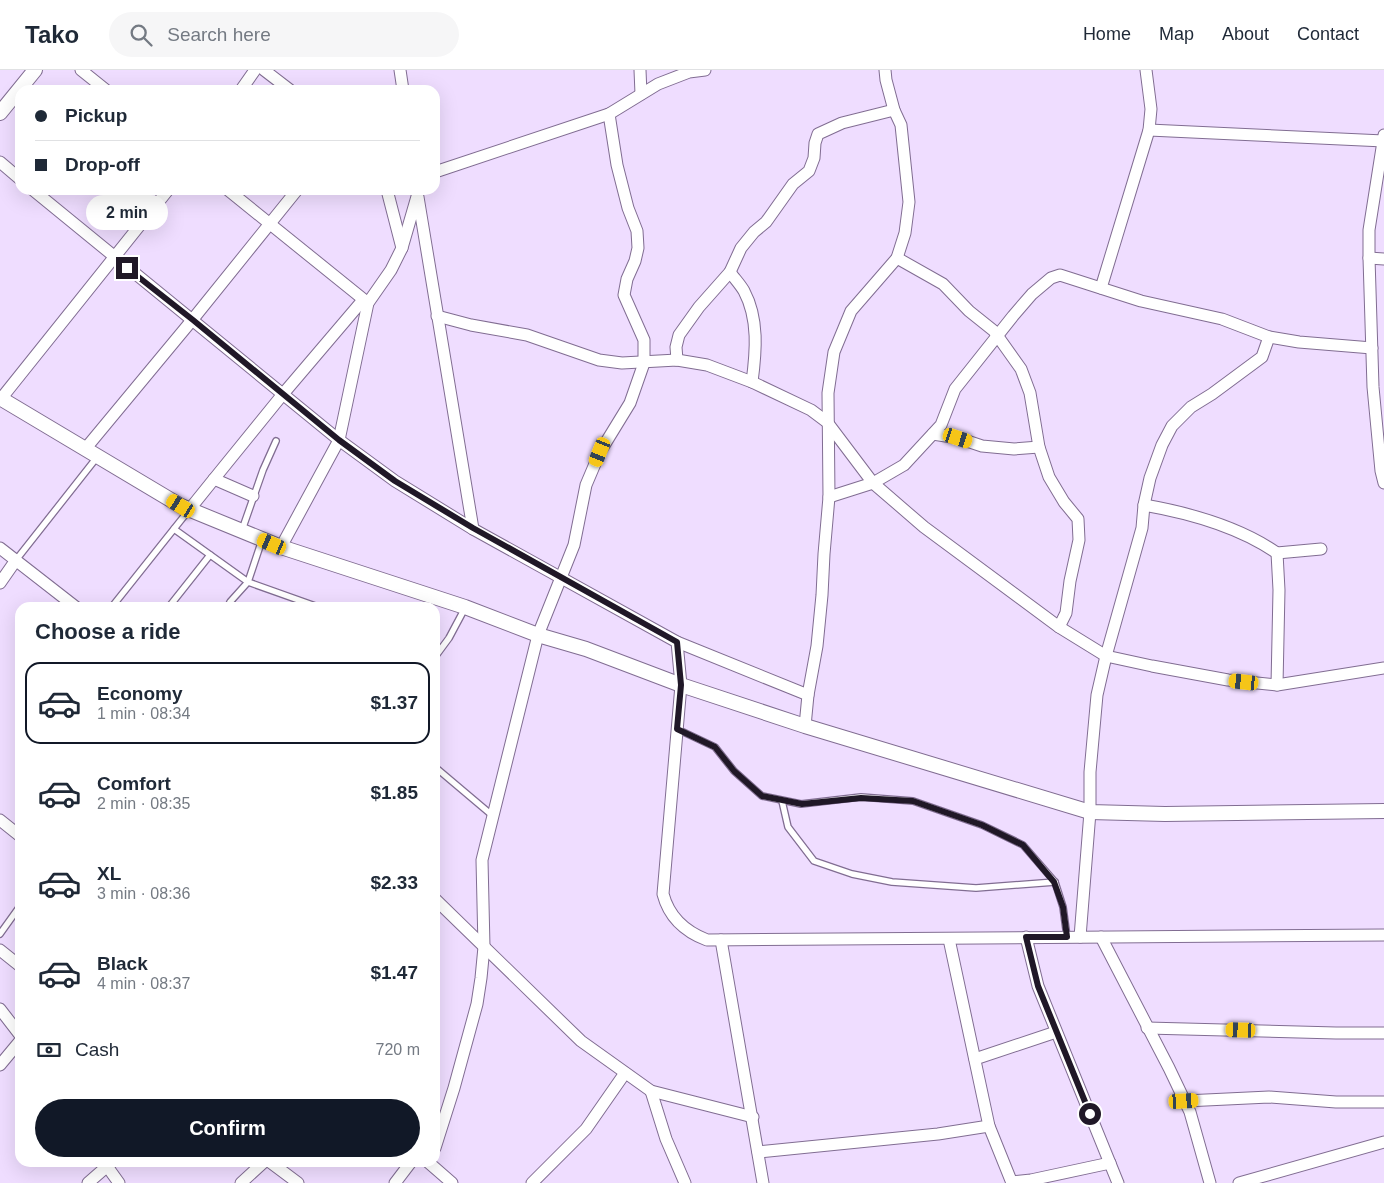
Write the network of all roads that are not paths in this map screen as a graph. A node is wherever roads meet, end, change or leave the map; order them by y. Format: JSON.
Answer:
{"nodes":[{"id":1,"x":35,"y":70,"type":"edge"},
{"id":2,"x":82,"y":70,"type":"edge"},
{"id":3,"x":255,"y":70,"type":"edge"},
{"id":4,"x":264,"y":70,"type":"edge"},
{"id":5,"x":400,"y":70,"type":"edge"},
{"id":6,"x":640,"y":70,"type":"edge"},
{"id":7,"x":705,"y":70,"type":"edge"},
{"id":8,"x":885,"y":70,"type":"edge"},
{"id":9,"x":1146,"y":70,"type":"edge"},
{"id":10,"x":23,"y":85,"type":"edge"},
{"id":11,"x":100,"y":85,"type":"edge"},
{"id":12,"x":244,"y":85,"type":"edge"},
{"id":13,"x":284,"y":85,"type":"edge"},
{"id":14,"x":402,"y":85,"type":"edge"},
{"id":15,"x":641,"y":94,"type":"junction"},
{"id":16,"x":15,"y":95,"type":"edge"},
{"id":17,"x":894,"y":110,"type":"junction"},
{"id":18,"x":0,"y":113,"type":"edge"},
{"id":19,"x":609,"y":114,"type":"junction"},
{"id":20,"x":1149,"y":130,"type":"junction"},
{"id":21,"x":1384,"y":139,"type":"edge"},
{"id":22,"x":0,"y":162,"type":"edge"},
{"id":23,"x":440,"y":170,"type":"edge"},
{"id":24,"x":15,"y":175,"type":"edge"},
{"id":25,"x":39,"y":195,"type":"edge"},
{"id":26,"x":164,"y":195,"type":"edge"},
{"id":27,"x":234,"y":195,"type":"edge"},
{"id":28,"x":293,"y":195,"type":"edge"},
{"id":29,"x":389,"y":195,"type":"edge"},
{"id":30,"x":417,"y":195,"type":"edge"},
{"id":31,"x":419,"y":195,"type":"edge"},
{"id":32,"x":270,"y":224,"type":"junction"},
{"id":33,"x":402,"y":248,"type":"junction"},
{"id":34,"x":114,"y":257,"type":"junction"},
{"id":35,"x":898,"y":258,"type":"junction"},
{"id":36,"x":1369,"y":258,"type":"junction"},
{"id":37,"x":1384,"y":259,"type":"edge"},
{"id":38,"x":730,"y":272,"type":"junction"},
{"id":39,"x":1101,"y":288,"type":"junction"},
{"id":40,"x":365,"y":301,"type":"junction"},
{"id":41,"x":437,"y":316,"type":"junction"},
{"id":42,"x":193,"y":320,"type":"junction"},
{"id":43,"x":998,"y":335,"type":"junction"},
{"id":44,"x":1269,"y":337,"type":"junction"},
{"id":45,"x":1372,"y":353,"type":"junction"},
{"id":46,"x":677,"y":360,"type":"junction"},
{"id":47,"x":1384,"y":360,"type":"edge"},
{"id":48,"x":644,"y":363,"type":"junction"},
{"id":49,"x":752,"y":382,"type":"junction"},
{"id":50,"x":283,"y":394,"type":"junction"},
{"id":51,"x":1,"y":399,"type":"edge"},
{"id":52,"x":827,"y":422,"type":"junction"},
{"id":53,"x":933,"y":434,"type":"junction"},
{"id":54,"x":339,"y":440,"type":"junction"},
{"id":55,"x":276,"y":442,"type":"dead end"},
{"id":56,"x":1039,"y":447,"type":"junction"},
{"id":57,"x":86,"y":448,"type":"junction"},
{"id":58,"x":98,"y":456,"type":"junction"},
{"id":59,"x":214,"y":479,"type":"junction"},
{"id":60,"x":873,"y":483,"type":"junction"},
{"id":61,"x":1384,"y":484,"type":"edge"},
{"id":62,"x":253,"y":496,"type":"junction"},
{"id":63,"x":829,"y":497,"type":"junction"},
{"id":64,"x":1144,"y":505,"type":"junction"},
{"id":65,"x":189,"y":510,"type":"junction"},
{"id":66,"x":473,"y":528,"type":"junction"},
{"id":67,"x":174,"y":529,"type":"junction"},
{"id":68,"x":241,"y":531,"type":"junction"},
{"id":69,"x":262,"y":540,"type":"junction"},
{"id":70,"x":281,"y":547,"type":"junction"},
{"id":71,"x":0,"y":548,"type":"edge"},
{"id":72,"x":1321,"y":549,"type":"dead end"},
{"id":73,"x":1276,"y":553,"type":"junction"},
{"id":74,"x":210,"y":555,"type":"junction"},
{"id":75,"x":16,"y":560,"type":"junction"},
{"id":76,"x":562,"y":578,"type":"junction"},
{"id":77,"x":0,"y":582,"type":"edge"},
{"id":78,"x":248,"y":582,"type":"junction"},
{"id":79,"x":69,"y":602,"type":"edge"},
{"id":80,"x":116,"y":602,"type":"edge"},
{"id":81,"x":173,"y":602,"type":"edge"},
{"id":82,"x":230,"y":602,"type":"edge"},
{"id":83,"x":304,"y":602,"type":"edge"},
{"id":84,"x":465,"y":607,"type":"junction"},
{"id":85,"x":1059,"y":627,"type":"junction"},
{"id":86,"x":538,"y":635,"type":"junction"},
{"id":87,"x":677,"y":642,"type":"junction"},
{"id":88,"x":440,"y":646,"type":"edge"},
{"id":89,"x":1106,"y":656,"type":"junction"},
{"id":90,"x":1384,"y":668,"type":"edge"},
{"id":91,"x":681,"y":685,"type":"junction"},
{"id":92,"x":1277,"y":685,"type":"junction"},
{"id":93,"x":808,"y":695,"type":"junction"},
{"id":94,"x":805,"y":726,"type":"junction"},
{"id":95,"x":677,"y":729,"type":"junction"},
{"id":96,"x":440,"y":771,"type":"edge"},
{"id":97,"x":782,"y":801,"type":"junction"},
{"id":98,"x":1384,"y":811,"type":"edge"},
{"id":99,"x":1090,"y":812,"type":"junction"},
{"id":100,"x":493,"y":816,"type":"junction"},
{"id":101,"x":0,"y":820,"type":"edge"},
{"id":102,"x":15,"y":832,"type":"edge"},
{"id":103,"x":1054,"y":882,"type":"junction"},
{"id":104,"x":440,"y":904,"type":"edge"},
{"id":105,"x":15,"y":913,"type":"edge"},
{"id":106,"x":0,"y":934,"type":"edge"},
{"id":107,"x":1384,"y":935,"type":"edge"},
{"id":108,"x":1026,"y":937,"type":"junction"},
{"id":109,"x":1067,"y":937,"type":"junction"},
{"id":110,"x":1080,"y":937,"type":"junction"},
{"id":111,"x":1101,"y":937,"type":"junction"},
{"id":112,"x":948,"y":939,"type":"junction"},
{"id":113,"x":721,"y":940,"type":"junction"},
{"id":114,"x":484,"y":947,"type":"junction"},
{"id":115,"x":0,"y":950,"type":"edge"},
{"id":116,"x":15,"y":962,"type":"edge"},
{"id":117,"x":0,"y":1009,"type":"edge"},
{"id":118,"x":1147,"y":1028,"type":"junction"},
{"id":119,"x":1056,"y":1032,"type":"junction"},
{"id":120,"x":1384,"y":1033,"type":"edge"},
{"id":121,"x":15,"y":1035,"type":"edge"},
{"id":122,"x":15,"y":1047,"type":"edge"},
{"id":123,"x":974,"y":1059,"type":"junction"},
{"id":124,"x":0,"y":1065,"type":"edge"},
{"id":125,"x":625,"y":1073,"type":"junction"},
{"id":126,"x":651,"y":1092,"type":"junction"},
{"id":127,"x":1184,"y":1101,"type":"junction"},
{"id":128,"x":1384,"y":1102,"type":"edge"},
{"id":129,"x":753,"y":1117,"type":"junction"},
{"id":130,"x":990,"y":1126,"type":"junction"},
{"id":131,"x":440,"y":1132,"type":"edge"},
{"id":132,"x":1384,"y":1142,"type":"edge"},
{"id":133,"x":758,"y":1152,"type":"junction"},
{"id":134,"x":1110,"y":1163,"type":"junction"},
{"id":135,"x":105,"y":1167,"type":"edge"},
{"id":136,"x":110,"y":1167,"type":"edge"},
{"id":137,"x":259,"y":1167,"type":"edge"},
{"id":138,"x":277,"y":1167,"type":"edge"},
{"id":139,"x":407,"y":1167,"type":"edge"},
{"id":140,"x":434,"y":1167,"type":"edge"},
{"id":141,"x":1254,"y":1181,"type":"edge"},
{"id":142,"x":88,"y":1183,"type":"edge"},
{"id":143,"x":119,"y":1183,"type":"edge"},
{"id":144,"x":241,"y":1183,"type":"edge"},
{"id":145,"x":298,"y":1183,"type":"edge"},
{"id":146,"x":395,"y":1183,"type":"edge"},
{"id":147,"x":452,"y":1183,"type":"edge"},
{"id":148,"x":532,"y":1183,"type":"edge"},
{"id":149,"x":685,"y":1183,"type":"edge"},
{"id":150,"x":763,"y":1183,"type":"edge"},
{"id":151,"x":1012,"y":1183,"type":"edge"},
{"id":152,"x":1118,"y":1183,"type":"edge"},
{"id":153,"x":1210,"y":1183,"type":"edge"},
{"id":154,"x":1239,"y":1183,"type":"edge"}],
"edges":[{"from":1,"to":10,"type":"street"},
{"from":2,"to":11,"type":"street"},
{"from":3,"to":12,"type":"street"},
{"from":4,"to":13,"type":"street"},
{"from":5,"to":14,"type":"street"},
{"from":6,"to":15,"type":"street"},
{"from":7,"to":15,"type":"street"},
{"from":8,"to":17,"type":"street"},
{"from":9,"to":20,"type":"street"},
{"from":15,"to":19,"type":"street"},
{"from":16,"to":18,"type":"street"},
{"from":17,"to":35,"type":"street"},
{"from":17,"to":38,"type":"street"},
{"from":19,"to":23,"type":"street"},
{"from":19,"to":48,"type":"street"},
{"from":20,"to":21,"type":"street"},
{"from":20,"to":39,"type":"street"},
{"from":21,"to":36,"type":"street"},
{"from":22,"to":24,"type":"street"},
{"from":25,"to":34,"type":"street"},
{"from":26,"to":34,"type":"street"},
{"from":27,"to":32,"type":"street"},
{"from":28,"to":32,"type":"street"},
{"from":29,"to":33,"type":"street"},
{"from":30,"to":33,"type":"street"},
{"from":31,"to":41,"type":"street"},
{"from":32,"to":40,"type":"street"},
{"from":32,"to":42,"type":"street"},
{"from":33,"to":40,"type":"street"},
{"from":34,"to":42,"type":"street"},
{"from":34,"to":51,"type":"street"},
{"from":35,"to":43,"type":"street"},
{"from":35,"to":52,"type":"street"},
{"from":36,"to":37,"type":"street"},
{"from":36,"to":45,"type":"street"},
{"from":38,"to":46,"type":"street"},
{"from":38,"to":49,"type":"street"},
{"from":39,"to":43,"type":"street"},
{"from":39,"to":44,"type":"street"},
{"from":40,"to":50,"type":"street"},
{"from":40,"to":54,"type":"street"},
{"from":41,"to":48,"type":"street"},
{"from":41,"to":66,"type":"street"},
{"from":42,"to":50,"type":"street"},
{"from":42,"to":57,"type":"street"},
{"from":43,"to":53,"type":"street"},
{"from":43,"to":56,"type":"street"},
{"from":44,"to":45,"type":"street"},
{"from":44,"to":64,"type":"street"},
{"from":45,"to":47,"type":"street"},
{"from":45,"to":61,"type":"street"},
{"from":46,"to":48,"type":"street"},
{"from":46,"to":49,"type":"street"},
{"from":48,"to":76,"type":"street"},
{"from":49,"to":52,"type":"street"},
{"from":50,"to":54,"type":"street"},
{"from":50,"to":59,"type":"street"},
{"from":51,"to":57,"type":"street"},
{"from":52,"to":60,"type":"street"},
{"from":52,"to":63,"type":"street"},
{"from":53,"to":56,"type":"street"},
{"from":53,"to":60,"type":"street"},
{"from":54,"to":66,"type":"street"},
{"from":54,"to":70,"type":"street"},
{"from":55,"to":62,"type":"lane"},
{"from":56,"to":85,"type":"street"},
{"from":57,"to":58,"type":"street"},
{"from":58,"to":65,"type":"street"},
{"from":58,"to":75,"type":"lane"},
{"from":59,"to":62,"type":"street"},
{"from":59,"to":65,"type":"street"},
{"from":60,"to":63,"type":"street"},
{"from":60,"to":85,"type":"street"},
{"from":62,"to":68,"type":"lane"},
{"from":63,"to":93,"type":"street"},
{"from":64,"to":73,"type":"street"},
{"from":64,"to":89,"type":"street"},
{"from":65,"to":67,"type":"lane"},
{"from":65,"to":68,"type":"street"},
{"from":66,"to":76,"type":"street"},
{"from":67,"to":74,"type":"lane"},
{"from":67,"to":80,"type":"lane"},
{"from":68,"to":69,"type":"street"},
{"from":69,"to":70,"type":"street"},
{"from":69,"to":78,"type":"lane"},
{"from":70,"to":84,"type":"street"},
{"from":71,"to":75,"type":"street"},
{"from":72,"to":73,"type":"street"},
{"from":73,"to":92,"type":"street"},
{"from":74,"to":78,"type":"lane"},
{"from":74,"to":81,"type":"lane"},
{"from":75,"to":77,"type":"street"},
{"from":75,"to":79,"type":"street"},
{"from":76,"to":86,"type":"street"},
{"from":76,"to":87,"type":"street"},
{"from":78,"to":82,"type":"lane"},
{"from":78,"to":83,"type":"lane"},
{"from":84,"to":86,"type":"street"},
{"from":84,"to":88,"type":"lane"},
{"from":85,"to":89,"type":"street"},
{"from":86,"to":91,"type":"street"},
{"from":86,"to":100,"type":"street"},
{"from":87,"to":91,"type":"street"},
{"from":87,"to":93,"type":"street"},
{"from":89,"to":92,"type":"street"},
{"from":89,"to":99,"type":"street"},
{"from":90,"to":92,"type":"street"},
{"from":91,"to":94,"type":"street"},
{"from":91,"to":95,"type":"street"},
{"from":93,"to":94,"type":"street"},
{"from":94,"to":99,"type":"street"},
{"from":95,"to":97,"type":"lane"},
{"from":95,"to":113,"type":"street"},
{"from":96,"to":100,"type":"lane"},
{"from":97,"to":103,"type":"lane"},
{"from":97,"to":103,"type":"lane"},
{"from":98,"to":99,"type":"street"},
{"from":99,"to":110,"type":"street"},
{"from":100,"to":114,"type":"street"},
{"from":101,"to":102,"type":"street"},
{"from":103,"to":109,"type":"lane"},
{"from":104,"to":114,"type":"street"},
{"from":105,"to":106,"type":"lane"},
{"from":107,"to":111,"type":"street"},
{"from":108,"to":109,"type":"street"},
{"from":108,"to":112,"type":"street"},
{"from":108,"to":119,"type":"street"},
{"from":109,"to":110,"type":"street"},
{"from":110,"to":111,"type":"street"},
{"from":111,"to":118,"type":"street"},
{"from":112,"to":113,"type":"street"},
{"from":112,"to":123,"type":"street"},
{"from":113,"to":129,"type":"street"},
{"from":114,"to":125,"type":"street"},
{"from":114,"to":131,"type":"street"},
{"from":115,"to":116,"type":"street"},
{"from":117,"to":121,"type":"street"},
{"from":118,"to":120,"type":"street"},
{"from":118,"to":127,"type":"street"},
{"from":119,"to":123,"type":"street"},
{"from":119,"to":134,"type":"street"},
{"from":122,"to":124,"type":"street"},
{"from":123,"to":130,"type":"street"},
{"from":125,"to":126,"type":"street"},
{"from":125,"to":148,"type":"street"},
{"from":126,"to":129,"type":"street"},
{"from":126,"to":149,"type":"street"},
{"from":127,"to":128,"type":"street"},
{"from":127,"to":153,"type":"street"},
{"from":129,"to":133,"type":"street"},
{"from":130,"to":133,"type":"street"},
{"from":130,"to":151,"type":"street"},
{"from":132,"to":141,"type":"street"},
{"from":133,"to":150,"type":"street"},
{"from":134,"to":151,"type":"street"},
{"from":134,"to":152,"type":"street"},
{"from":135,"to":142,"type":"street"},
{"from":136,"to":143,"type":"street"},
{"from":137,"to":144,"type":"street"},
{"from":138,"to":145,"type":"street"},
{"from":139,"to":146,"type":"street"},
{"from":140,"to":147,"type":"street"},
{"from":141,"to":154,"type":"street"}]}
